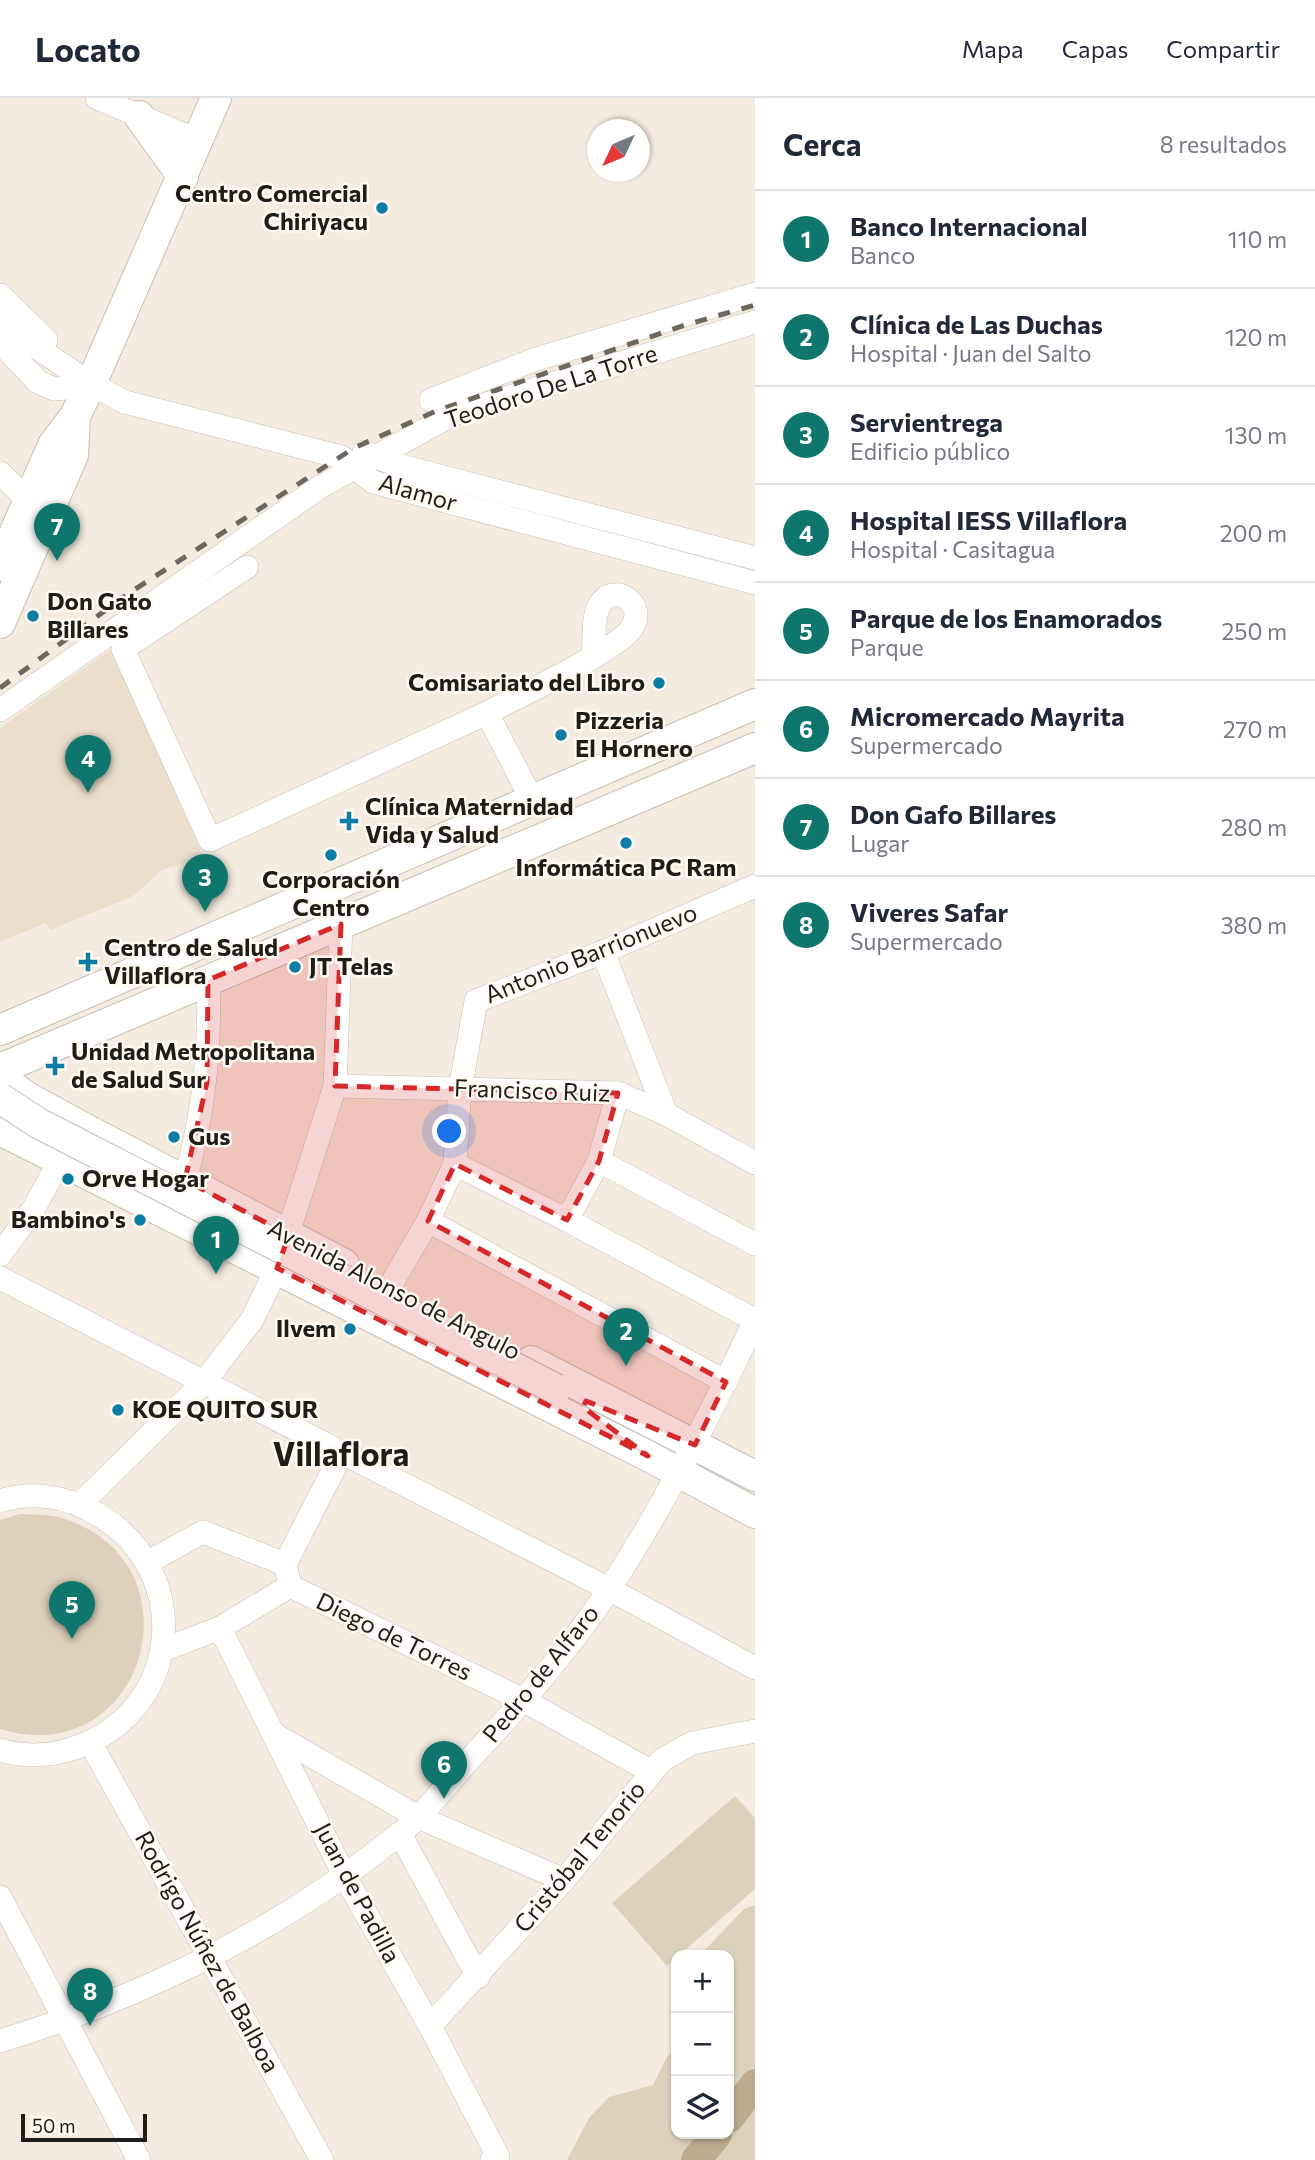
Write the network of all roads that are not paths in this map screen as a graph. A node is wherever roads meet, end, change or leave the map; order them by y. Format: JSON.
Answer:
{"nodes":[{"id":1,"x":97,"y":98,"type":"edge"},
{"id":2,"x":216,"y":98,"type":"edge"},
{"id":3,"x":139,"y":116,"type":"junction"},
{"id":4,"x":198,"y":141,"type":"junction"},
{"id":5,"x":183,"y":177,"type":"junction"},
{"id":6,"x":755,"y":294,"type":"edge"},
{"id":7,"x":0,"y":295,"type":"edge"},
{"id":8,"x":755,"y":322,"type":"edge"},
{"id":9,"x":0,"y":323,"type":"edge"},
{"id":10,"x":0,"y":342,"type":"edge"},
{"id":11,"x":91,"y":384,"type":"junction"},
{"id":12,"x":431,"y":400,"type":"dead end"},
{"id":13,"x":75,"y":416,"type":"junction"},
{"id":14,"x":362,"y":461,"type":"junction"},
{"id":15,"x":0,"y":473,"type":"edge"},
{"id":16,"x":28,"y":500,"type":"junction"},
{"id":17,"x":755,"y":558,"type":"edge"},
{"id":18,"x":0,"y":566,"type":"edge"},
{"id":19,"x":247,"y":567,"type":"dead end"},
{"id":20,"x":755,"y":583,"type":"edge"},
{"id":21,"x":0,"y":623,"type":"edge"},
{"id":22,"x":593,"y":654,"type":"dead end"},
{"id":23,"x":755,"y":704,"type":"edge"},
{"id":24,"x":0,"y":710,"type":"edge"},
{"id":25,"x":487,"y":713,"type":"junction"},
{"id":26,"x":755,"y":748,"type":"edge"},
{"id":27,"x":532,"y":800,"type":"junction"},
{"id":28,"x":755,"y":886,"type":"edge"},
{"id":29,"x":341,"y":924,"type":"junction"},
{"id":30,"x":603,"y":952,"type":"junction"},
{"id":31,"x":208,"y":980,"type":"junction"},
{"id":32,"x":0,"y":1030,"type":"edge"},
{"id":33,"x":0,"y":1069,"type":"edge"},
{"id":34,"x":0,"y":1077,"type":"edge"},
{"id":35,"x":335,"y":1086,"type":"junction"},
{"id":36,"x":460,"y":1089,"type":"junction"},
{"id":37,"x":618,"y":1093,"type":"junction"},
{"id":38,"x":0,"y":1098,"type":"edge"},
{"id":39,"x":666,"y":1114,"type":"junction"},
{"id":40,"x":0,"y":1130,"type":"edge"},
{"id":41,"x":599,"y":1161,"type":"junction"},
{"id":42,"x":59,"y":1162,"type":"junction"},
{"id":43,"x":755,"y":1163,"type":"edge"},
{"id":44,"x":455,"y":1164,"type":"junction"},
{"id":45,"x":185,"y":1180,"type":"junction"},
{"id":46,"x":567,"y":1220,"type":"junction"},
{"id":47,"x":428,"y":1221,"type":"junction"},
{"id":48,"x":289,"y":1235,"type":"junction"},
{"id":49,"x":755,"y":1244,"type":"edge"},
{"id":50,"x":0,"y":1255,"type":"edge"},
{"id":51,"x":277,"y":1268,"type":"junction"},
{"id":52,"x":0,"y":1278,"type":"edge"},
{"id":53,"x":389,"y":1287,"type":"junction"},
{"id":54,"x":755,"y":1320,"type":"edge"},
{"id":55,"x":204,"y":1382,"type":"junction"},
{"id":56,"x":726,"y":1382,"type":"junction"},
{"id":57,"x":560,"y":1391,"type":"junction"},
{"id":58,"x":656,"y":1426,"type":"junction"},
{"id":59,"x":695,"y":1445,"type":"junction"},
{"id":60,"x":341,"y":1455,"type":"junction"},
{"id":61,"x":648,"y":1456,"type":"junction"},
{"id":62,"x":680,"y":1473,"type":"junction"},
{"id":63,"x":755,"y":1476,"type":"edge"},
{"id":64,"x":0,"y":1501,"type":"edge"},
{"id":65,"x":80,"y":1504,"type":"junction"},
{"id":66,"x":755,"y":1513,"type":"edge"},
{"id":67,"x":148,"y":1562,"type":"junction"},
{"id":68,"x":288,"y":1575,"type":"junction"},
{"id":69,"x":609,"y":1589,"type":"junction"},
{"id":70,"x":220,"y":1628,"type":"junction"},
{"id":71,"x":163,"y":1650,"type":"junction"},
{"id":72,"x":755,"y":1668,"type":"edge"},
{"id":73,"x":523,"y":1700,"type":"junction"},
{"id":74,"x":755,"y":1731,"type":"edge"},
{"id":75,"x":275,"y":1735,"type":"junction"},
{"id":76,"x":91,"y":1744,"type":"junction"},
{"id":77,"x":0,"y":1750,"type":"edge"},
{"id":78,"x":650,"y":1771,"type":"junction"},
{"id":79,"x":418,"y":1817,"type":"junction"},
{"id":80,"x":400,"y":1834,"type":"junction"},
{"id":81,"x":344,"y":1875,"type":"junction"},
{"id":82,"x":564,"y":1880,"type":"junction"},
{"id":83,"x":0,"y":1897,"type":"edge"},
{"id":84,"x":210,"y":1958,"type":"junction"},
{"id":85,"x":478,"y":1977,"type":"junction"},
{"id":86,"x":68,"y":2020,"type":"junction"},
{"id":87,"x":430,"y":2026,"type":"junction"},
{"id":88,"x":0,"y":2041,"type":"edge"},
{"id":89,"x":495,"y":2158,"type":"edge"},
{"id":90,"x":139,"y":2160,"type":"edge"},
{"id":91,"x":323,"y":2160,"type":"edge"}],
"edges":[{"from":1,"to":3,"type":"street"},
{"from":2,"to":4,"type":"main road"},
{"from":3,"to":4,"type":"street"},
{"from":3,"to":5,"type":"main road"},
{"from":4,"to":5,"type":"main road"},
{"from":5,"to":11,"type":"main road"},
{"from":6,"to":12,"type":"street"},
{"from":7,"to":11,"type":"street"},
{"from":8,"to":14,"type":"street","name":"Teodoro De La Torre"},
{"from":9,"to":11,"type":"street"},
{"from":10,"to":11,"type":"street"},
{"from":11,"to":13,"type":"main road"},
{"from":11,"to":14,"type":"street","name":"Alamor"},
{"from":13,"to":16,"type":"main road"},
{"from":13,"to":21,"type":"main road"},
{"from":14,"to":17,"type":"street","name":"Alamor"},
{"from":14,"to":20,"type":"street","name":"Alamor"},
{"from":14,"to":24,"type":"street","name":"Teodoro De La Torre"},
{"from":15,"to":16,"type":"street"},
{"from":16,"to":18,"type":"main road"},
{"from":19,"to":25,"type":"street"},
{"from":22,"to":25,"type":"street"},
{"from":23,"to":27,"type":"main road"},
{"from":25,"to":27,"type":"street"},
{"from":26,"to":29,"type":"main road"},
{"from":27,"to":32,"type":"main road"},
{"from":28,"to":30,"type":"street","name":"Antonio Barrionuevo"},
{"from":29,"to":31,"type":"main road"},
{"from":29,"to":35,"type":"street"},
{"from":30,"to":36,"type":"street","name":"Antonio Barrionuevo"},
{"from":30,"to":39,"type":"street"},
{"from":31,"to":33,"type":"main road"},
{"from":31,"to":45,"type":"street"},
{"from":34,"to":45,"type":"main road","name":"Avenida Alonso de Angulo"},
{"from":35,"to":36,"type":"street","name":"Francisco Ruiz"},
{"from":35,"to":48,"type":"street"},
{"from":36,"to":37,"type":"street","name":"Francisco Ruiz"},
{"from":36,"to":44,"type":"street","name":"Antonio Barrionuevo"},
{"from":37,"to":39,"type":"street","name":"Francisco Ruiz"},
{"from":37,"to":41,"type":"street"},
{"from":38,"to":57,"type":"main road","bridge":true},
{"from":39,"to":43,"type":"street","name":"Francisco Ruiz"},
{"from":40,"to":42,"type":"main road","name":"Avenida Alonso de Angulo"},
{"from":41,"to":46,"type":"street"},
{"from":41,"to":49,"type":"street"},
{"from":42,"to":50,"type":"street"},
{"from":42,"to":51,"type":"main road","name":"Avenida Alonso de Angulo"},
{"from":44,"to":46,"type":"street"},
{"from":44,"to":47,"type":"street","name":"Antonio Barrionuevo"},
{"from":45,"to":48,"type":"main road","name":"Avenida Alonso de Angulo"},
{"from":46,"to":54,"type":"street"},
{"from":47,"to":53,"type":"street","name":"Antonio Barrionuevo"},
{"from":47,"to":56,"type":"street"},
{"from":48,"to":51,"type":"street"},
{"from":48,"to":53,"type":"main road","name":"Avenida Alonso de Angulo"},
{"from":51,"to":55,"type":"street"},
{"from":51,"to":61,"type":"main road","name":"Avenida Alonso de Angulo"},
{"from":52,"to":55,"type":"street"},
{"from":53,"to":58,"type":"main road","name":"Avenida Alonso de Angulo"},
{"from":54,"to":56,"type":"street","name":"Pedro de Alfaro"},
{"from":55,"to":60,"type":"street"},
{"from":55,"to":65,"type":"street"},
{"from":56,"to":59,"type":"street","name":"Pedro de Alfaro"},
{"from":57,"to":58,"type":"main road"},
{"from":57,"to":61,"type":"main road"},
{"from":58,"to":59,"type":"main road","name":"Avenida Alonso de Angulo"},
{"from":59,"to":62,"type":"street","name":"Pedro de Alfaro"},
{"from":59,"to":63,"type":"main road","name":"Avenida Alonso de Angulo"},
{"from":60,"to":68,"type":"street"},
{"from":60,"to":69,"type":"street"},
{"from":61,"to":62,"type":"main road","name":"Avenida Alonso de Angulo"},
{"from":62,"to":66,"type":"main road","name":"Avenida Alonso de Angulo"},
{"from":62,"to":69,"type":"street","name":"Pedro de Alfaro"},
{"from":64,"to":65,"type":"street"},
{"from":65,"to":67,"type":"street"},
{"from":67,"to":68,"type":"street","name":"Diego de Torres"},
{"from":67,"to":71,"type":"street"},
{"from":68,"to":70,"type":"street"},
{"from":68,"to":73,"type":"street","name":"Diego de Torres"},
{"from":69,"to":72,"type":"street"},
{"from":69,"to":73,"type":"street","name":"Pedro de Alfaro"},
{"from":70,"to":71,"type":"street"},
{"from":70,"to":75,"type":"street","name":"Juan de Padilla"},
{"from":71,"to":76,"type":"street"},
{"from":73,"to":78,"type":"street","name":"Diego de Torres"},
{"from":73,"to":79,"type":"street","name":"Pedro de Alfaro"},
{"from":74,"to":78,"type":"street","name":"Cristóbal Tenorio"},
{"from":75,"to":79,"type":"street"},
{"from":75,"to":81,"type":"street","name":"Juan de Padilla"},
{"from":76,"to":77,"type":"street"},
{"from":76,"to":84,"type":"street","name":"Rodrigo Núñez de Balboa"},
{"from":78,"to":82,"type":"street","name":"Cristóbal Tenorio"},
{"from":79,"to":80,"type":"street","name":"Pedro de Alfaro"},
{"from":79,"to":82,"type":"street"},
{"from":80,"to":81,"type":"street","name":"Pedro de Alfaro"},
{"from":80,"to":85,"type":"street"},
{"from":81,"to":84,"type":"street","name":"Pedro de Alfaro"},
{"from":81,"to":87,"type":"street","name":"Juan de Padilla"},
{"from":82,"to":85,"type":"street","name":"Cristóbal Tenorio"},
{"from":83,"to":86,"type":"street"},
{"from":84,"to":86,"type":"street","name":"Pedro de Alfaro"},
{"from":84,"to":91,"type":"street","name":"Rodrigo Núñez de Balboa"},
{"from":85,"to":87,"type":"street","name":"Cristóbal Tenorio"},
{"from":86,"to":88,"type":"street","name":"Pedro de Alfaro"},
{"from":86,"to":90,"type":"street"},
{"from":87,"to":89,"type":"street","name":"Juan de Padilla"}]}
